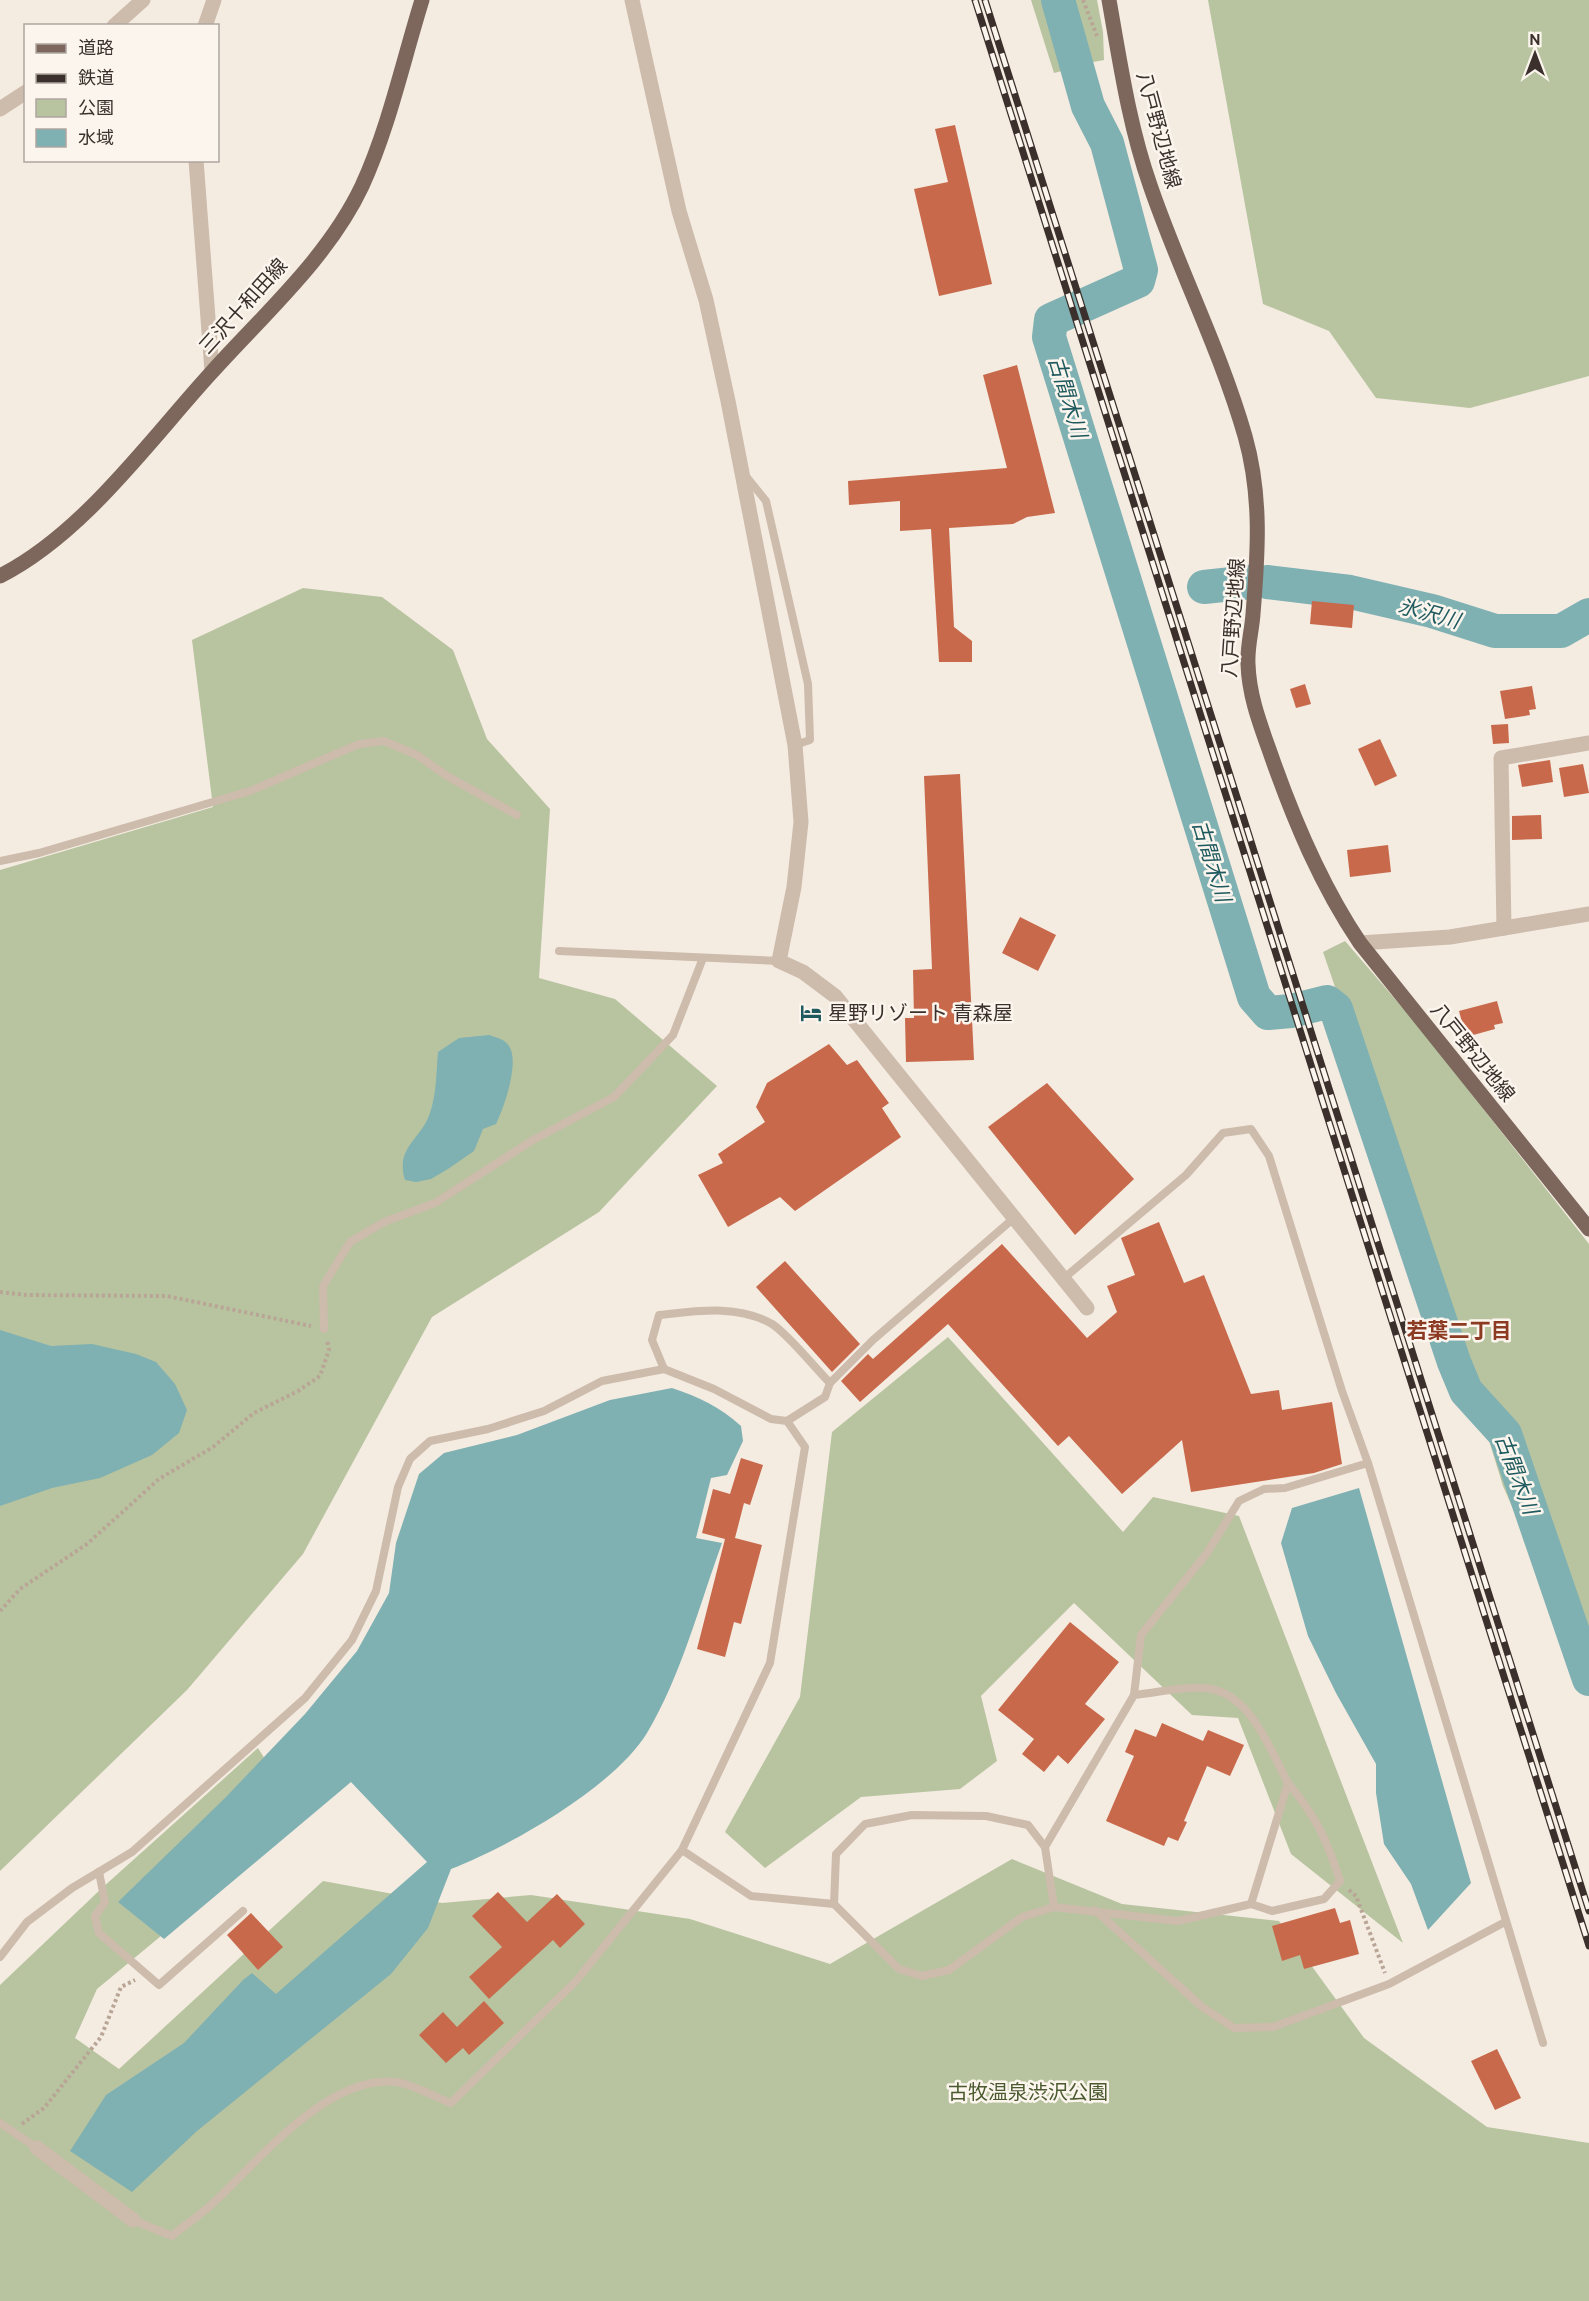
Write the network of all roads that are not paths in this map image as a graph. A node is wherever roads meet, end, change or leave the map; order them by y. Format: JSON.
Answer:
{"nodes":[{"id":1,"x":143,"y":0,"type":"edge"},
{"id":2,"x":214,"y":0,"type":"edge"},
{"id":3,"x":422,"y":0,"type":"edge"},
{"id":4,"x":632,"y":0,"type":"edge"},
{"id":5,"x":1109,"y":0,"type":"edge"},
{"id":6,"x":116,"y":24,"type":"edge"},
{"id":7,"x":206,"y":24,"type":"edge"},
{"id":8,"x":24,"y":93,"type":"edge"},
{"id":9,"x":0,"y":109,"type":"edge"},
{"id":10,"x":196,"y":162,"type":"edge"},
{"id":11,"x":212,"y":371,"type":"junction"},
{"id":12,"x":741,"y":470,"type":"junction"},
{"id":13,"x":0,"y":576,"type":"edge"},
{"id":14,"x":1589,"y":743,"type":"edge"},
{"id":15,"x":795,"y":745,"type":"junction"},
{"id":16,"x":517,"y":815,"type":"dead end"},
{"id":17,"x":0,"y":861,"type":"edge"},
{"id":18,"x":1589,"y":914,"type":"edge"},
{"id":19,"x":1504,"y":928,"type":"junction"},
{"id":20,"x":1360,"y":943,"type":"junction"},
{"id":21,"x":560,"y":951,"type":"dead end"},
{"id":22,"x":703,"y":958,"type":"junction"},
{"id":23,"x":779,"y":962,"type":"junction"},
{"id":24,"x":1014,"y":1218,"type":"junction"},
{"id":25,"x":1589,"y":1229,"type":"edge"},
{"id":26,"x":1063,"y":1279,"type":"junction"},
{"id":27,"x":1087,"y":1308,"type":"dead end"},
{"id":28,"x":324,"y":1329,"type":"road end"},
{"id":29,"x":664,"y":1369,"type":"junction"},
{"id":30,"x":830,"y":1383,"type":"junction"},
{"id":31,"x":787,"y":1421,"type":"junction"},
{"id":32,"x":1368,"y":1463,"type":"junction"},
{"id":33,"x":1134,"y":1695,"type":"junction"},
{"id":34,"x":1288,"y":1783,"type":"junction"},
{"id":35,"x":1046,"y":1847,"type":"junction"},
{"id":36,"x":682,"y":1850,"type":"junction"},
{"id":37,"x":99,"y":1872,"type":"junction"},
{"id":38,"x":834,"y":1904,"type":"junction"},
{"id":39,"x":1251,"y":1904,"type":"junction"},
{"id":40,"x":1054,"y":1907,"type":"junction"},
{"id":41,"x":1095,"y":1910,"type":"junction"},
{"id":42,"x":243,"y":1911,"type":"dead end"},
{"id":43,"x":1505,"y":1922,"type":"junction"},
{"id":44,"x":0,"y":1957,"type":"edge"},
{"id":45,"x":1544,"y":2043,"type":"dead end"},
{"id":46,"x":0,"y":2123,"type":"edge"},
{"id":47,"x":37,"y":2148,"type":"joint"},
{"id":48,"x":133,"y":2220,"type":"joint"}],
"edges":[{"from":1,"to":6,"type":"street"},
{"from":2,"to":7,"type":"street"},
{"from":3,"to":11,"type":"main road","name":"三沢十和田線"},
{"from":4,"to":12,"type":"street"},
{"from":5,"to":20,"type":"main road","name":"八戸野辺地線"},
{"from":8,"to":9,"type":"street"},
{"from":10,"to":11,"type":"street"},
{"from":11,"to":13,"type":"main road","name":"三沢十和田線"},
{"from":12,"to":15,"type":"street"},
{"from":12,"to":15,"type":"lane"},
{"from":14,"to":19,"type":"street"},
{"from":15,"to":23,"type":"street"},
{"from":16,"to":17,"type":"lane"},
{"from":18,"to":19,"type":"street"},
{"from":19,"to":20,"type":"street"},
{"from":20,"to":25,"type":"main road","name":"八戸野辺地線"},
{"from":21,"to":22,"type":"lane"},
{"from":22,"to":23,"type":"lane"},
{"from":22,"to":28,"type":"lane"},
{"from":23,"to":24,"type":"street"},
{"from":24,"to":26,"type":"street"},
{"from":24,"to":30,"type":"lane"},
{"from":26,"to":27,"type":"street"},
{"from":26,"to":32,"type":"lane"},
{"from":29,"to":30,"type":"lane"},
{"from":29,"to":31,"type":"lane"},
{"from":29,"to":37,"type":"lane"},
{"from":30,"to":31,"type":"lane"},
{"from":31,"to":36,"type":"lane"},
{"from":32,"to":33,"type":"lane"},
{"from":32,"to":43,"type":"lane"},
{"from":33,"to":34,"type":"lane"},
{"from":33,"to":35,"type":"lane"},
{"from":34,"to":39,"type":"lane"},
{"from":34,"to":39,"type":"lane"},
{"from":35,"to":38,"type":"lane"},
{"from":35,"to":40,"type":"lane"},
{"from":36,"to":38,"type":"lane"},
{"from":36,"to":48,"type":"lane"},
{"from":37,"to":42,"type":"lane"},
{"from":37,"to":44,"type":"lane"},
{"from":38,"to":40,"type":"lane"},
{"from":39,"to":41,"type":"lane"},
{"from":40,"to":41,"type":"lane"},
{"from":41,"to":43,"type":"lane"},
{"from":43,"to":45,"type":"lane"},
{"from":46,"to":47,"type":"lane"},
{"from":47,"to":48,"type":"street"}]}
